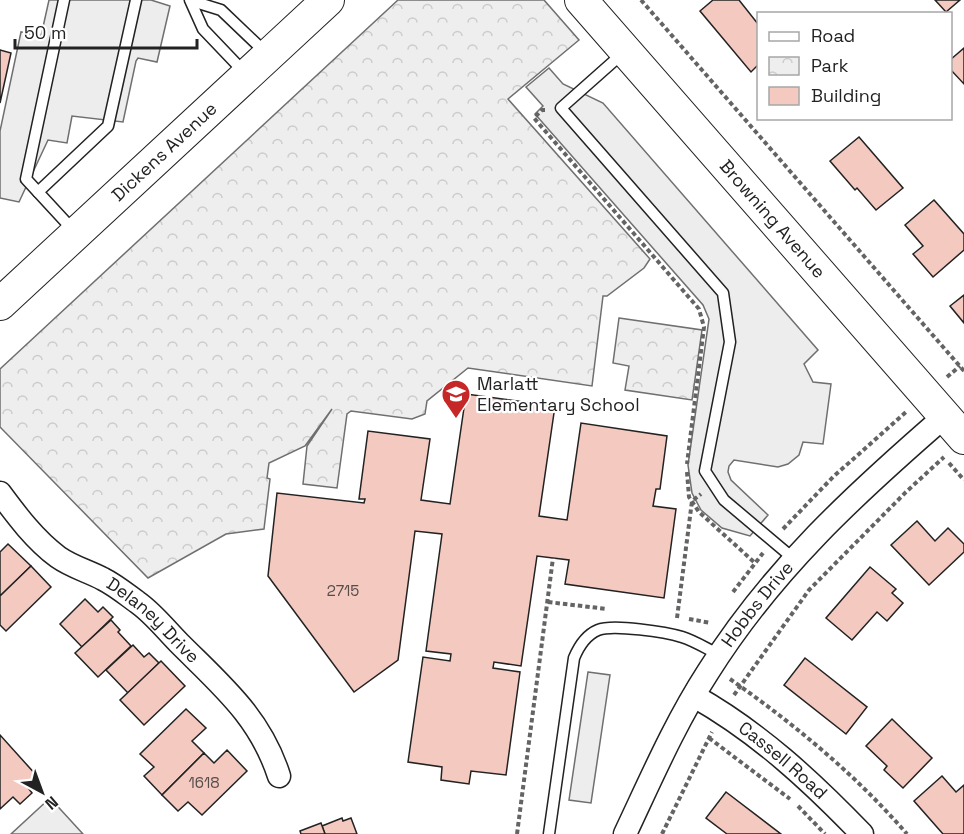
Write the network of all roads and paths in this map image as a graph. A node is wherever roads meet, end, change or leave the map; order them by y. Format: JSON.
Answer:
{"nodes":[{"id":1,"x":64,"y":0,"type":"edge"},
{"id":2,"x":136,"y":0,"type":"edge"},
{"id":3,"x":328,"y":0,"type":"edge"},
{"id":4,"x":581,"y":0,"type":"edge"},
{"id":5,"x":641,"y":0,"type":"edge"},
{"id":6,"x":191,"y":1,"type":"edge"},
{"id":7,"x":625,"y":50,"type":"junction"},
{"id":8,"x":258,"y":65,"type":"junction"},
{"id":9,"x":561,"y":108,"type":"junction"},
{"id":10,"x":38,"y":192,"type":"junction"},
{"id":11,"x":76,"y":234,"type":"junction"},
{"id":12,"x":0,"y":304,"type":"edge"},
{"id":13,"x":960,"y":366,"type":"junction"},
{"id":14,"x":964,"y":371,"type":"edge"},
{"id":15,"x":946,"y":377,"type":"dead end"},
{"id":16,"x":951,"y":437,"type":"edge"},
{"id":17,"x":714,"y":484,"type":"junction"},
{"id":18,"x":0,"y":493,"type":"edge"},
{"id":19,"x":692,"y":501,"type":"junction"},
{"id":20,"x":554,"y":558,"type":"dead end"},
{"id":21,"x":794,"y":560,"type":"junction"},
{"id":22,"x":754,"y":562,"type":"dead end"},
{"id":23,"x":809,"y":590,"type":"dead end"},
{"id":24,"x":677,"y":618,"type":"dead end"},
{"id":25,"x":698,"y":621,"type":"dead end"},
{"id":26,"x":711,"y":623,"type":"dead end"},
{"id":27,"x":720,"y":655,"type":"junction"},
{"id":28,"x":729,"y":678,"type":"dead end"},
{"id":29,"x":694,"y":696,"type":"junction"},
{"id":30,"x":709,"y":738,"type":"dead end"},
{"id":31,"x":279,"y":776,"type":"dead end"},
{"id":32,"x":517,"y":834,"type":"edge"},
{"id":33,"x":549,"y":834,"type":"edge"},
{"id":34,"x":625,"y":834,"type":"edge"},
{"id":35,"x":825,"y":834,"type":"edge"},
{"id":36,"x":862,"y":834,"type":"edge"},
{"id":37,"x":907,"y":834,"type":"edge"}],
"edges":[{"from":1,"to":10,"type":"lane"},
{"from":2,"to":10,"type":"lane"},
{"from":3,"to":8,"type":"street","name":"Dickens Avenue"},
{"from":4,"to":7,"type":"street","name":"Browning Avenue"},
{"from":5,"to":13,"type":"path"},
{"from":6,"to":8,"type":"lane"},
{"from":6,"to":8,"type":"lane"},
{"from":7,"to":9,"type":"lane"},
{"from":7,"to":16,"type":"street","name":"Browning Avenue"},
{"from":8,"to":11,"type":"street","name":"Dickens Avenue"},
{"from":9,"to":17,"type":"lane"},
{"from":9,"to":19,"type":"path"},
{"from":10,"to":11,"type":"lane"},
{"from":11,"to":12,"type":"street","name":"Dickens Avenue"},
{"from":13,"to":14,"type":"path"},
{"from":13,"to":15,"type":"path"},
{"from":16,"to":21,"type":"street","name":"Hobbs Drive"},
{"from":16,"to":23,"type":"path"},
{"from":17,"to":19,"type":"path"},
{"from":17,"to":21,"type":"lane"},
{"from":18,"to":31,"type":"street","name":"Delaney Drive"},
{"from":19,"to":22,"type":"path"},
{"from":19,"to":24,"type":"path"},
{"from":20,"to":32,"type":"path"},
{"from":21,"to":27,"type":"street","name":"Hobbs Drive"},
{"from":25,"to":26,"type":"path"},
{"from":27,"to":29,"type":"street","name":"Hobbs Drive"},
{"from":27,"to":33,"type":"lane"},
{"from":28,"to":37,"type":"path"},
{"from":29,"to":34,"type":"street","name":"Hobbs Drive"},
{"from":29,"to":36,"type":"street","name":"Cassell Road"},
{"from":30,"to":35,"type":"path"}]}
